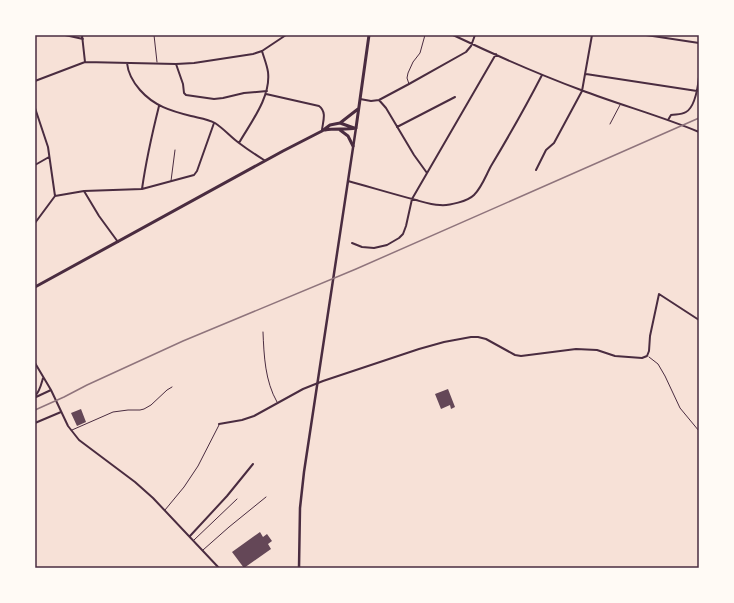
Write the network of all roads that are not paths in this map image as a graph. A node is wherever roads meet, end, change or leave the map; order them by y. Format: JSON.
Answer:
{"nodes":[{"id":1,"x":65,"y":35,"type":"edge"},
{"id":2,"x":82,"y":35,"type":"edge"},
{"id":3,"x":154,"y":35,"type":"edge"},
{"id":4,"x":286,"y":35,"type":"edge"},
{"id":5,"x":369,"y":35,"type":"edge"},
{"id":6,"x":425,"y":35,"type":"edge"},
{"id":7,"x":453,"y":35,"type":"edge"},
{"id":8,"x":475,"y":35,"type":"edge"},
{"id":9,"x":592,"y":35,"type":"edge"},
{"id":10,"x":646,"y":35,"type":"edge"},
{"id":11,"x":83,"y":39,"type":"junction"},
{"id":12,"x":699,"y":43,"type":"edge"},
{"id":13,"x":472,"y":44,"type":"junction"},
{"id":14,"x":262,"y":51,"type":"junction"},
{"id":15,"x":496,"y":54,"type":"junction"},
{"id":16,"x":86,"y":62,"type":"junction"},
{"id":17,"x":127,"y":63,"type":"junction"},
{"id":18,"x":158,"y":63,"type":"junction"},
{"id":19,"x":176,"y":64,"type":"junction"},
{"id":20,"x":586,"y":74,"type":"junction"},
{"id":21,"x":542,"y":75,"type":"junction"},
{"id":22,"x":699,"y":77,"type":"edge"},
{"id":23,"x":35,"y":81,"type":"edge"},
{"id":24,"x":409,"y":84,"type":"junction"},
{"id":25,"x":267,"y":91,"type":"junction"},
{"id":26,"x":582,"y":91,"type":"junction"},
{"id":27,"x":697,"y":91,"type":"junction"},
{"id":28,"x":266,"y":94,"type":"junction"},
{"id":29,"x":455,"y":97,"type":"dead end"},
{"id":30,"x":360,"y":99,"type":"junction"},
{"id":31,"x":379,"y":100,"type":"junction"},
{"id":32,"x":620,"y":104,"type":"junction"},
{"id":33,"x":160,"y":106,"type":"junction"},
{"id":34,"x":35,"y":108,"type":"edge"},
{"id":35,"x":358,"y":109,"type":"junction"},
{"id":36,"x":36,"y":114,"type":"edge"},
{"id":37,"x":668,"y":120,"type":"junction"},
{"id":38,"x":214,"y":123,"type":"junction"},
{"id":39,"x":340,"y":123,"type":"junction"},
{"id":40,"x":610,"y":124,"type":"dead end"},
{"id":41,"x":397,"y":127,"type":"junction"},
{"id":42,"x":356,"y":128,"type":"junction"},
{"id":43,"x":338,"y":129,"type":"junction"},
{"id":44,"x":323,"y":131,"type":"junction"},
{"id":45,"x":699,"y":132,"type":"edge"},
{"id":46,"x":240,"y":143,"type":"junction"},
{"id":47,"x":353,"y":146,"type":"junction"},
{"id":48,"x":175,"y":150,"type":"dead end"},
{"id":49,"x":49,"y":157,"type":"junction"},
{"id":50,"x":266,"y":161,"type":"junction"},
{"id":51,"x":35,"y":165,"type":"edge"},
{"id":52,"x":536,"y":170,"type":"dead end"},
{"id":53,"x":427,"y":173,"type":"junction"},
{"id":54,"x":171,"y":181,"type":"junction"},
{"id":55,"x":348,"y":181,"type":"junction"},
{"id":56,"x":142,"y":189,"type":"junction"},
{"id":57,"x":84,"y":192,"type":"junction"},
{"id":58,"x":55,"y":196,"type":"junction"},
{"id":59,"x":412,"y":199,"type":"junction"},
{"id":60,"x":35,"y":223,"type":"edge"},
{"id":61,"x":118,"y":242,"type":"junction"},
{"id":62,"x":352,"y":243,"type":"dead end"},
{"id":63,"x":35,"y":287,"type":"edge"},
{"id":64,"x":699,"y":320,"type":"edge"},
{"id":65,"x":263,"y":332,"type":"dead end"},
{"id":66,"x":35,"y":363,"type":"edge"},
{"id":67,"x":43,"y":377,"type":"junction"},
{"id":68,"x":318,"y":383,"type":"junction"},
{"id":69,"x":172,"y":387,"type":"dead end"},
{"id":70,"x":51,"y":390,"type":"junction"},
{"id":71,"x":35,"y":396,"type":"edge"},
{"id":72,"x":278,"y":402,"type":"junction"},
{"id":73,"x":61,"y":412,"type":"junction"},
{"id":74,"x":35,"y":423,"type":"edge"},
{"id":75,"x":219,"y":424,"type":"joint"},
{"id":76,"x":71,"y":431,"type":"junction"},
{"id":77,"x":253,"y":464,"type":"dead end"},
{"id":78,"x":266,"y":496,"type":"dead end"},
{"id":79,"x":237,"y":499,"type":"dead end"},
{"id":80,"x":165,"y":510,"type":"junction"},
{"id":81,"x":190,"y":536,"type":"junction"},
{"id":82,"x":194,"y":541,"type":"junction"},
{"id":83,"x":203,"y":550,"type":"junction"},
{"id":84,"x":219,"y":568,"type":"edge"},
{"id":85,"x":299,"y":568,"type":"edge"}],
"edges":[{"from":1,"to":11,"type":"street"},
{"from":2,"to":11,"type":"street"},
{"from":3,"to":18,"type":"lane"},
{"from":4,"to":14,"type":"street"},
{"from":5,"to":30,"type":"main road"},
{"from":6,"to":24,"type":"lane"},
{"from":7,"to":13,"type":"street"},
{"from":8,"to":13,"type":"street"},
{"from":9,"to":20,"type":"street"},
{"from":10,"to":12,"type":"street"},
{"from":11,"to":16,"type":"street"},
{"from":13,"to":15,"type":"street"},
{"from":13,"to":24,"type":"street"},
{"from":14,"to":19,"type":"street"},
{"from":14,"to":25,"type":"street"},
{"from":15,"to":21,"type":"street"},
{"from":15,"to":53,"type":"street"},
{"from":16,"to":17,"type":"street"},
{"from":16,"to":23,"type":"street"},
{"from":17,"to":18,"type":"street"},
{"from":17,"to":33,"type":"street"},
{"from":18,"to":19,"type":"street"},
{"from":19,"to":25,"type":"street"},
{"from":20,"to":26,"type":"street"},
{"from":20,"to":27,"type":"street"},
{"from":21,"to":26,"type":"street"},
{"from":21,"to":59,"type":"street"},
{"from":22,"to":27,"type":"street"},
{"from":24,"to":31,"type":"street"},
{"from":25,"to":28,"type":"street"},
{"from":26,"to":32,"type":"street"},
{"from":26,"to":52,"type":"street"},
{"from":27,"to":37,"type":"street"},
{"from":28,"to":44,"type":"street"},
{"from":28,"to":46,"type":"street"},
{"from":29,"to":41,"type":"street"},
{"from":30,"to":31,"type":"street"},
{"from":30,"to":35,"type":"main road"},
{"from":31,"to":41,"type":"street"},
{"from":32,"to":37,"type":"street"},
{"from":32,"to":40,"type":"lane"},
{"from":33,"to":38,"type":"street"},
{"from":33,"to":56,"type":"street"},
{"from":34,"to":36,"type":"street"},
{"from":35,"to":39,"type":"main road"},
{"from":35,"to":42,"type":"main road"},
{"from":36,"to":49,"type":"street"},
{"from":37,"to":45,"type":"street"},
{"from":38,"to":46,"type":"street"},
{"from":38,"to":54,"type":"street"},
{"from":39,"to":42,"type":"main road"},
{"from":39,"to":44,"type":"main road"},
{"from":41,"to":53,"type":"street"},
{"from":42,"to":43,"type":"main road"},
{"from":42,"to":47,"type":"street"},
{"from":43,"to":44,"type":"main road"},
{"from":43,"to":47,"type":"main road"},
{"from":44,"to":50,"type":"main road"},
{"from":46,"to":50,"type":"street"},
{"from":47,"to":55,"type":"street"},
{"from":48,"to":54,"type":"lane"},
{"from":49,"to":51,"type":"street"},
{"from":49,"to":58,"type":"street"},
{"from":50,"to":61,"type":"main road"},
{"from":53,"to":59,"type":"street"},
{"from":54,"to":56,"type":"street"},
{"from":55,"to":59,"type":"street"},
{"from":55,"to":68,"type":"street"},
{"from":56,"to":57,"type":"street"},
{"from":57,"to":58,"type":"street"},
{"from":57,"to":61,"type":"street"},
{"from":58,"to":60,"type":"street"},
{"from":59,"to":62,"type":"street"},
{"from":61,"to":63,"type":"main road"},
{"from":64,"to":68,"type":"street"},
{"from":65,"to":72,"type":"lane"},
{"from":66,"to":67,"type":"street"},
{"from":67,"to":70,"type":"street"},
{"from":67,"to":71,"type":"street"},
{"from":68,"to":72,"type":"street"},
{"from":68,"to":85,"type":"street"},
{"from":69,"to":76,"type":"lane"},
{"from":70,"to":71,"type":"street"},
{"from":70,"to":73,"type":"street"},
{"from":72,"to":75,"type":"street"},
{"from":73,"to":74,"type":"street"},
{"from":73,"to":76,"type":"street"},
{"from":75,"to":80,"type":"lane"},
{"from":76,"to":80,"type":"street"},
{"from":77,"to":81,"type":"street"},
{"from":78,"to":83,"type":"lane"},
{"from":79,"to":82,"type":"lane"},
{"from":80,"to":81,"type":"street"},
{"from":81,"to":82,"type":"street"},
{"from":82,"to":83,"type":"street"},
{"from":83,"to":84,"type":"street"}]}
